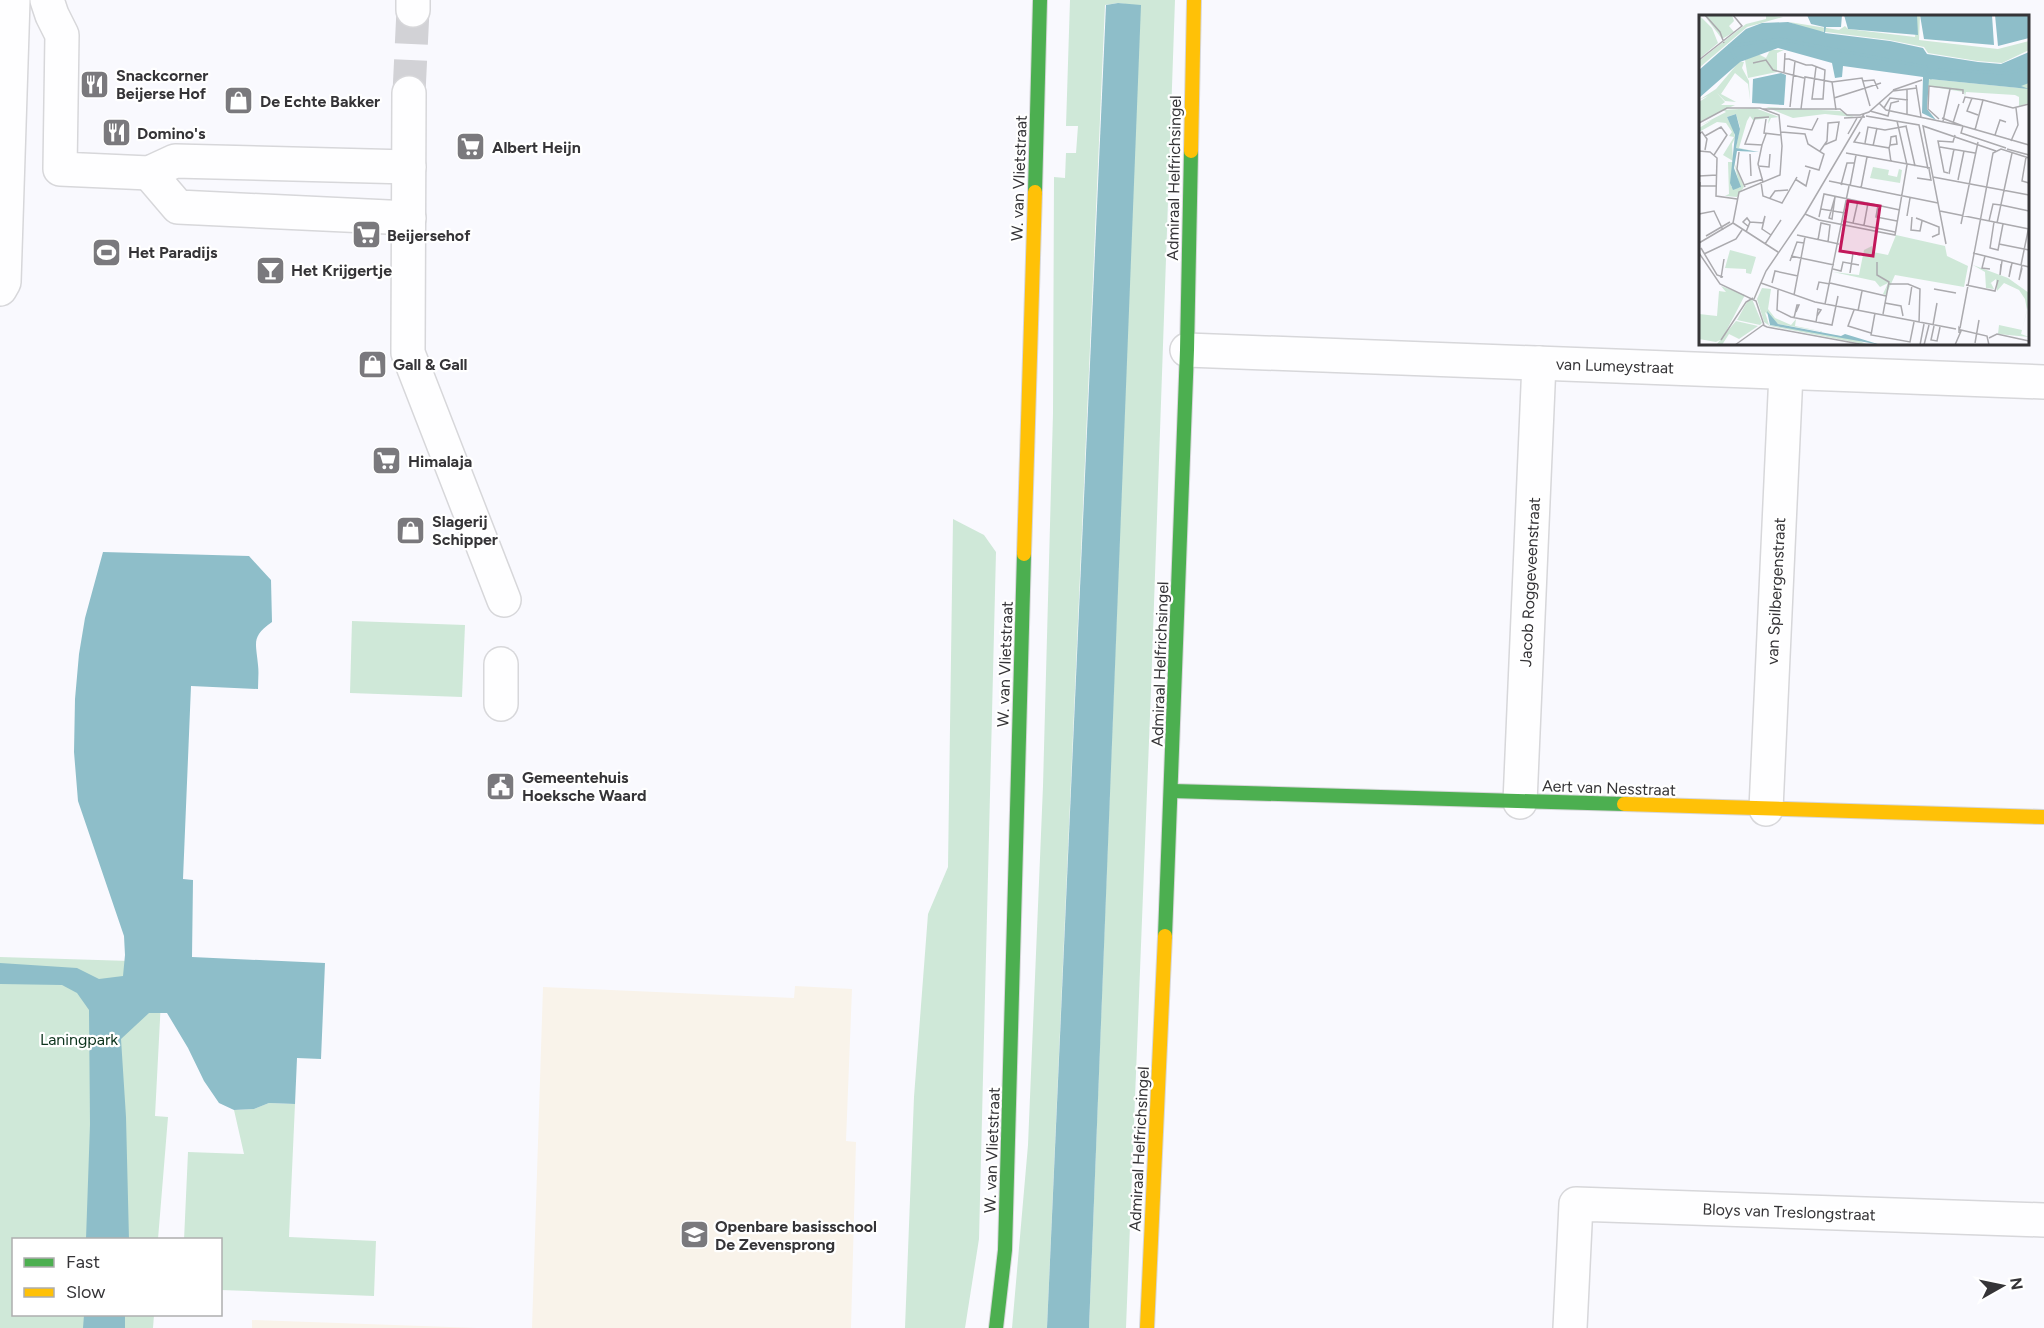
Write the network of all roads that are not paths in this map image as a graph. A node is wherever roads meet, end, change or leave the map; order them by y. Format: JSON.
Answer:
{"nodes":[{"id":1,"x":13,"y":0,"type":"edge"},
{"id":2,"x":47,"y":0,"type":"edge"},
{"id":3,"x":1040,"y":0,"type":"edge"},
{"id":4,"x":1194,"y":0,"type":"edge"},
{"id":5,"x":409,"y":93,"type":"tunnel mouth"},
{"id":6,"x":409,"y":167,"type":"junction"},
{"id":7,"x":149,"y":172,"type":"junction"},
{"id":8,"x":409,"y":218,"type":"junction"},
{"id":9,"x":0,"y":289,"type":"edge"},
{"id":10,"x":1187,"y":350,"type":"junction"},
{"id":11,"x":1539,"y":363,"type":"junction"},
{"id":12,"x":1786,"y":373,"type":"junction"},
{"id":13,"x":2044,"y":382,"type":"edge"},
{"id":14,"x":504,"y":600,"type":"dead end"},
{"id":15,"x":501,"y":664,"type":"dead end"},
{"id":16,"x":501,"y":704,"type":"dead end"},
{"id":17,"x":1172,"y":791,"type":"junction"},
{"id":18,"x":1520,"y":802,"type":"junction"},
{"id":19,"x":1766,"y":809,"type":"junction"},
{"id":20,"x":2044,"y":817,"type":"edge"},
{"id":21,"x":2044,"y":1220,"type":"edge"},
{"id":22,"x":996,"y":1328,"type":"edge"},
{"id":23,"x":1146,"y":1328,"type":"edge"},
{"id":24,"x":1570,"y":1328,"type":"edge"}],
"edges":[{"from":1,"to":9,"type":"street"},
{"from":2,"to":7,"type":"street"},
{"from":3,"to":22,"type":"street","name":"W. van Vlietstraat"},
{"from":4,"to":10,"type":"street","name":"Admiraal Helfrichsingel"},
{"from":5,"to":6,"type":"street"},
{"from":6,"to":7,"type":"street"},
{"from":6,"to":8,"type":"street"},
{"from":7,"to":8,"type":"street"},
{"from":8,"to":14,"type":"street"},
{"from":10,"to":11,"type":"street","name":"van Lumeystraat"},
{"from":10,"to":17,"type":"street","name":"Admiraal Helfrichsingel"},
{"from":11,"to":12,"type":"street","name":"van Lumeystraat"},
{"from":11,"to":18,"type":"street","name":"Jacob Roggeveenstraat"},
{"from":12,"to":13,"type":"street","name":"van Lumeystraat"},
{"from":12,"to":19,"type":"street","name":"van Spilbergenstraat"},
{"from":15,"to":16,"type":"street"},
{"from":17,"to":18,"type":"street","name":"Aert van Nesstraat"},
{"from":17,"to":23,"type":"street","name":"Admiraal Helfrichsingel"},
{"from":18,"to":19,"type":"street","name":"Aert van Nesstraat"},
{"from":19,"to":20,"type":"street","name":"Aert van Nesstraat"},
{"from":21,"to":24,"type":"street","name":"Bloys van Treslongstraat"}]}
